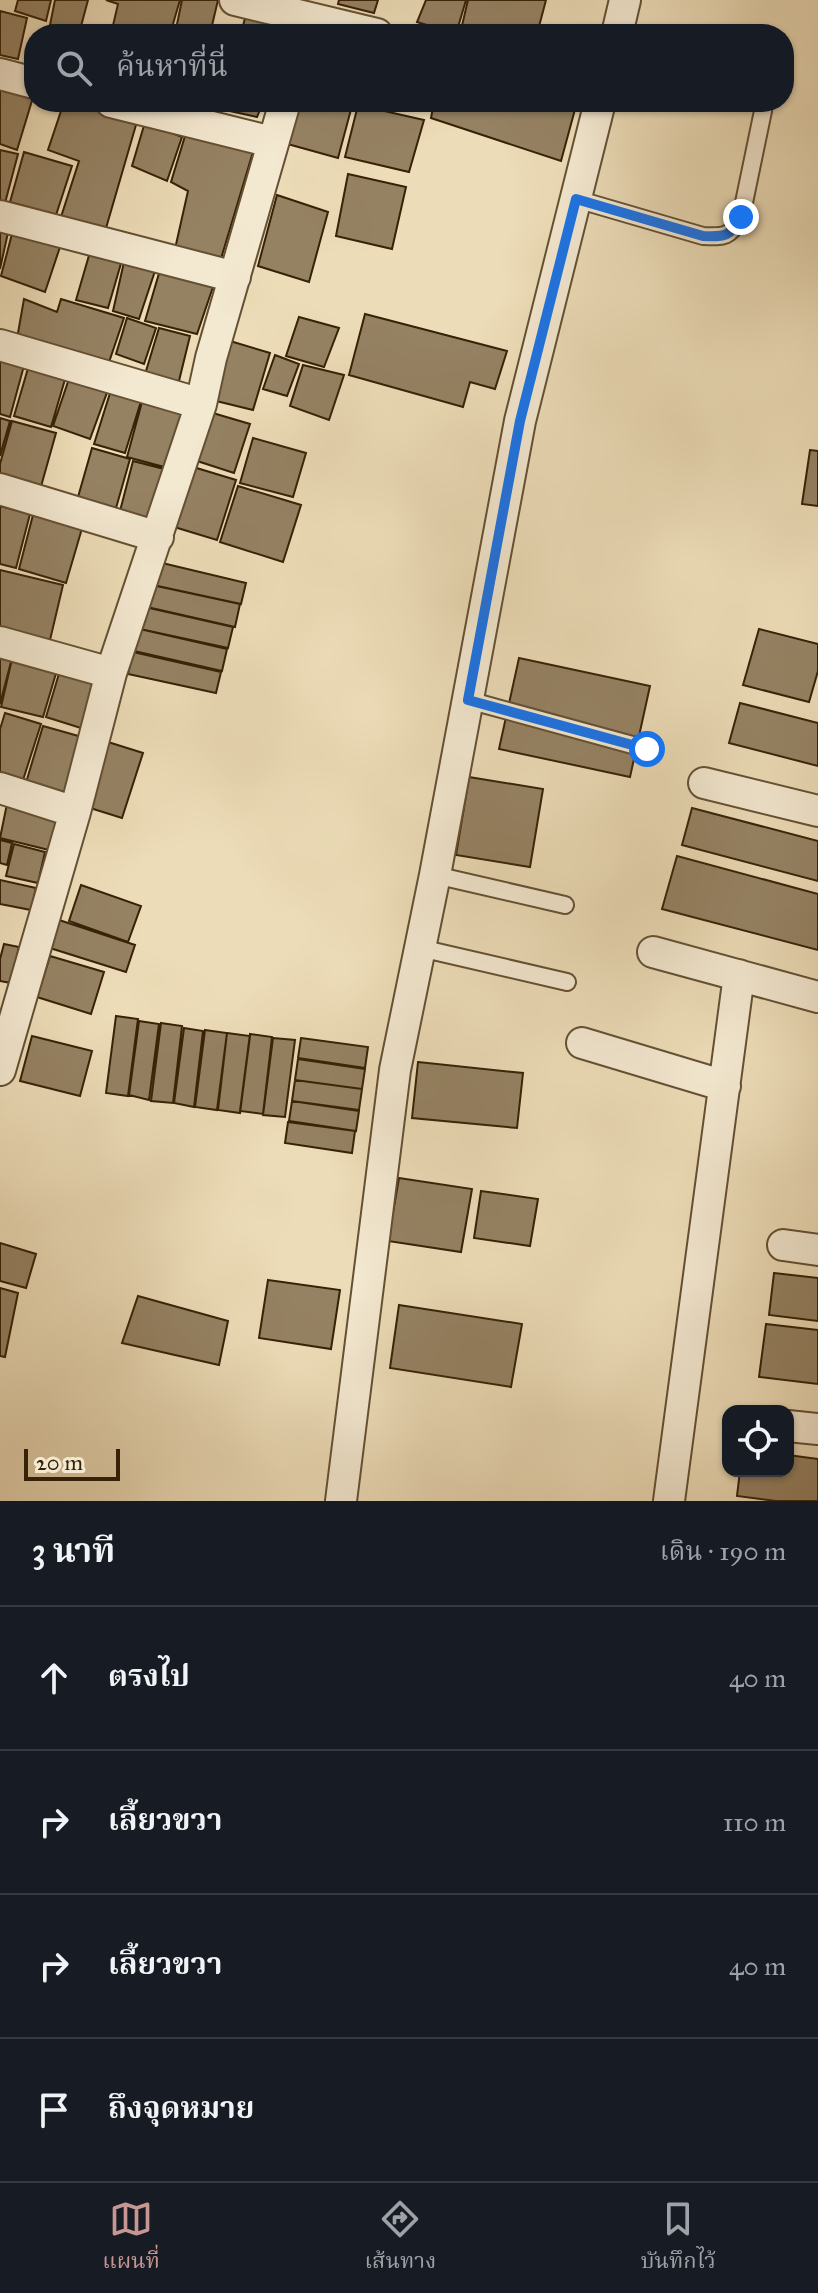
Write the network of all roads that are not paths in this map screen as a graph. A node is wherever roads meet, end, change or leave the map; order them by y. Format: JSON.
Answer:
{"nodes":[{"id":1,"x":235,"y":0,"type":"edge"},
{"id":2,"x":625,"y":0,"type":"edge"},
{"id":3,"x":311,"y":17,"type":"edge"},
{"id":4,"x":338,"y":24,"type":"edge"},
{"id":5,"x":619,"y":24,"type":"edge"},
{"id":6,"x":0,"y":74,"type":"edge"},
{"id":7,"x":24,"y":80,"type":"edge"},
{"id":8,"x":151,"y":112,"type":"edge"},
{"id":9,"x":282,"y":112,"type":"edge"},
{"id":10,"x":598,"y":112,"type":"edge"},
{"id":11,"x":763,"y":112,"type":"edge"},
{"id":12,"x":272,"y":142,"type":"junction"},
{"id":13,"x":576,"y":199,"type":"junction"},
{"id":14,"x":0,"y":216,"type":"edge"},
{"id":15,"x":235,"y":277,"type":"junction"},
{"id":16,"x":0,"y":345,"type":"edge"},
{"id":17,"x":201,"y":404,"type":"junction"},
{"id":18,"x":0,"y":489,"type":"edge"},
{"id":19,"x":158,"y":537,"type":"junction"},
{"id":20,"x":0,"y":642,"type":"edge"},
{"id":21,"x":111,"y":673,"type":"junction"},
{"id":22,"x":468,"y":700,"type":"junction"},
{"id":23,"x":647,"y":749,"type":"dead end"},
{"id":24,"x":704,"y":783,"type":"dead end"},
{"id":25,"x":0,"y":788,"type":"edge"},
{"id":26,"x":818,"y":811,"type":"edge"},
{"id":27,"x":75,"y":812,"type":"junction"},
{"id":28,"x":435,"y":875,"type":"junction"},
{"id":29,"x":565,"y":905,"type":"dead end"},
{"id":30,"x":420,"y":948,"type":"junction"},
{"id":31,"x":653,"y":952,"type":"dead end"},
{"id":32,"x":739,"y":975,"type":"junction"},
{"id":33,"x":567,"y":982,"type":"dead end"},
{"id":34,"x":818,"y":997,"type":"edge"},
{"id":35,"x":582,"y":1043,"type":"dead end"},
{"id":36,"x":0,"y":1070,"type":"edge"},
{"id":37,"x":725,"y":1086,"type":"junction"},
{"id":38,"x":783,"y":1245,"type":"dead end"},
{"id":39,"x":818,"y":1250,"type":"edge"},
{"id":40,"x":794,"y":1427,"type":"edge"},
{"id":41,"x":818,"y":1429,"type":"edge"},
{"id":42,"x":341,"y":1501,"type":"edge"},
{"id":43,"x":669,"y":1501,"type":"edge"}],
"edges":[{"from":1,"to":3,"type":"street"},
{"from":2,"to":5,"type":"street"},
{"from":3,"to":4,"type":"street"},
{"from":6,"to":7,"type":"street"},
{"from":8,"to":12,"type":"street"},
{"from":9,"to":12,"type":"street"},
{"from":10,"to":13,"type":"street"},
{"from":11,"to":13,"type":"lane"},
{"from":12,"to":15,"type":"street"},
{"from":13,"to":22,"type":"street"},
{"from":14,"to":15,"type":"street"},
{"from":15,"to":17,"type":"street"},
{"from":16,"to":17,"type":"street"},
{"from":17,"to":19,"type":"street"},
{"from":18,"to":19,"type":"street"},
{"from":19,"to":21,"type":"street"},
{"from":20,"to":21,"type":"street"},
{"from":21,"to":27,"type":"street"},
{"from":22,"to":23,"type":"lane"},
{"from":22,"to":28,"type":"street"},
{"from":24,"to":26,"type":"street"},
{"from":25,"to":27,"type":"street"},
{"from":27,"to":36,"type":"street"},
{"from":28,"to":29,"type":"lane"},
{"from":28,"to":30,"type":"street"},
{"from":30,"to":33,"type":"lane"},
{"from":30,"to":42,"type":"street"},
{"from":31,"to":32,"type":"street"},
{"from":32,"to":34,"type":"street"},
{"from":32,"to":37,"type":"street"},
{"from":35,"to":37,"type":"street"},
{"from":37,"to":43,"type":"street"},
{"from":38,"to":39,"type":"street"},
{"from":40,"to":41,"type":"street"}]}
